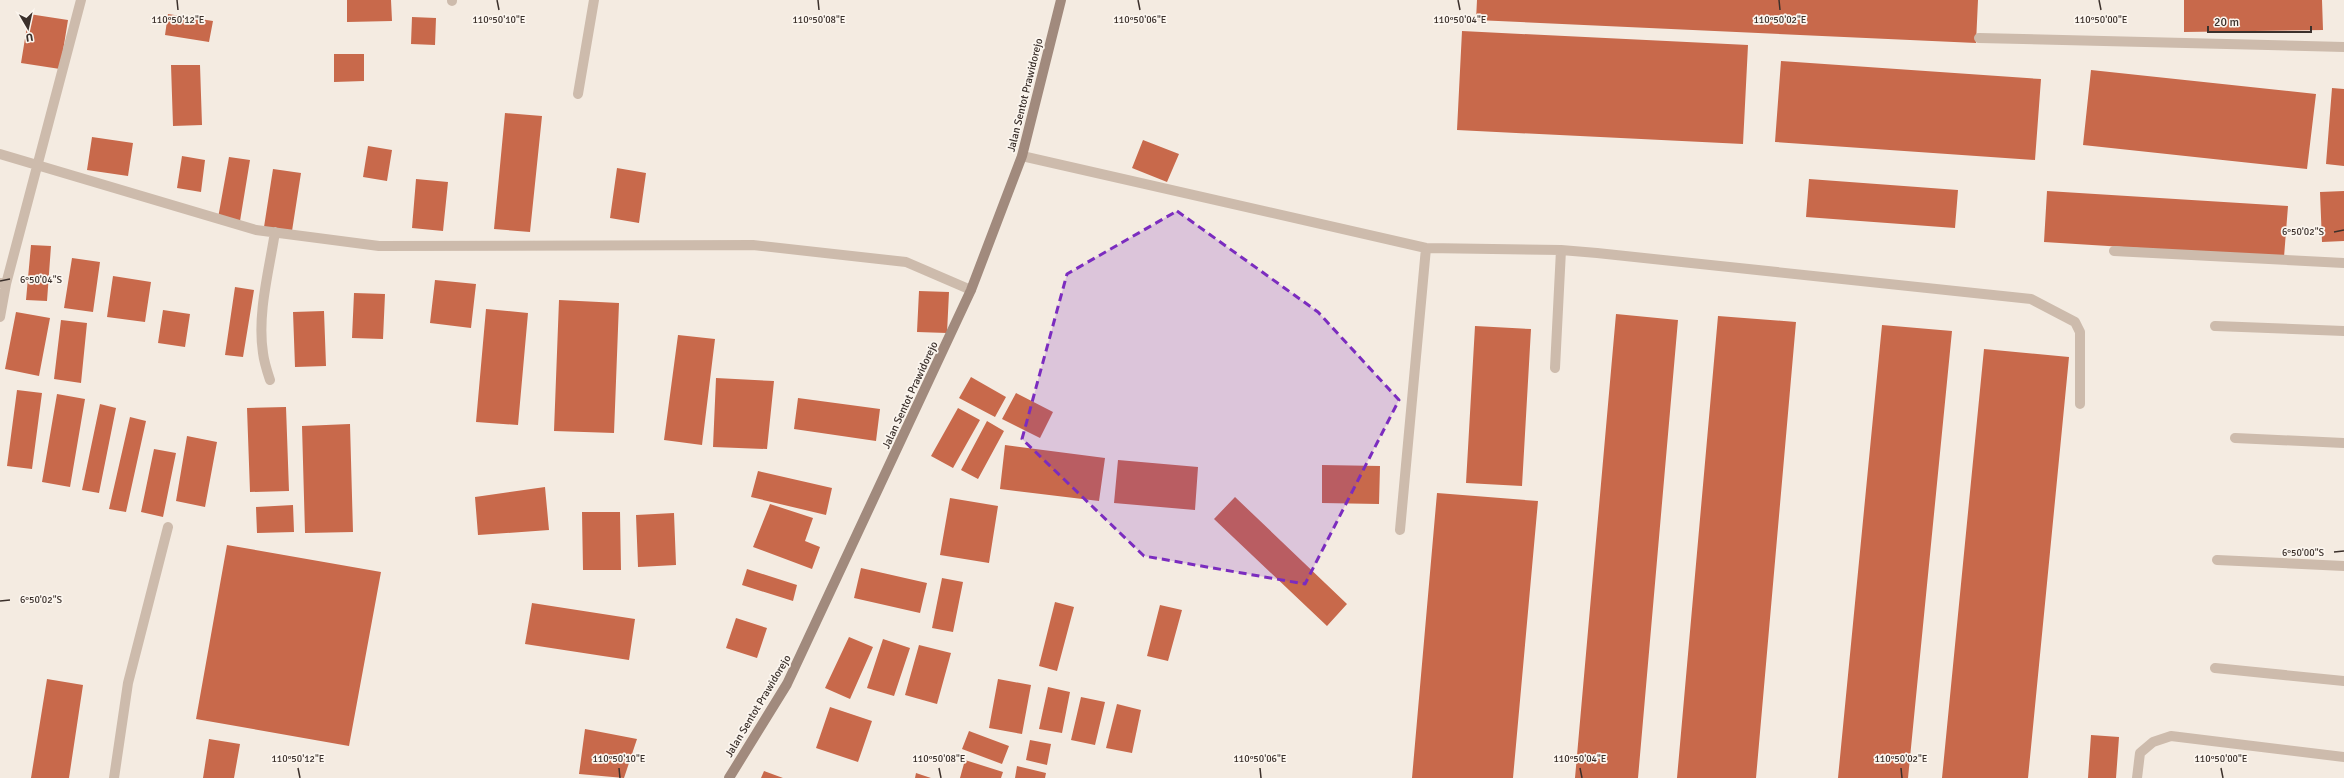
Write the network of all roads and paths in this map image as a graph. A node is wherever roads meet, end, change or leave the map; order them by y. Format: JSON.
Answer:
{"nodes":[{"id":1,"x":81,"y":0,"type":"edge"},
{"id":2,"x":594,"y":0,"type":"edge"},
{"id":3,"x":1061,"y":0,"type":"edge"},
{"id":4,"x":1979,"y":38,"type":"dead end"},
{"id":5,"x":2344,"y":47,"type":"edge"},
{"id":6,"x":578,"y":94,"type":"dead end"},
{"id":7,"x":0,"y":154,"type":"edge"},
{"id":8,"x":1022,"y":156,"type":"junction"},
{"id":9,"x":37,"y":164,"type":"junction"},
{"id":10,"x":275,"y":232,"type":"junction"},
{"id":11,"x":1426,"y":248,"type":"junction"},
{"id":12,"x":1561,"y":250,"type":"junction"},
{"id":13,"x":2114,"y":251,"type":"dead end"},
{"id":14,"x":2344,"y":263,"type":"edge"},
{"id":15,"x":3,"y":284,"type":"edge"},
{"id":16,"x":971,"y":290,"type":"junction"},
{"id":17,"x":0,"y":317,"type":"edge"},
{"id":18,"x":2215,"y":326,"type":"dead end"},
{"id":19,"x":2344,"y":331,"type":"edge"},
{"id":20,"x":1555,"y":368,"type":"dead end"},
{"id":21,"x":270,"y":380,"type":"dead end"},
{"id":22,"x":2080,"y":404,"type":"dead end"},
{"id":23,"x":2235,"y":438,"type":"dead end"},
{"id":24,"x":2344,"y":443,"type":"edge"},
{"id":25,"x":168,"y":527,"type":"dead end"},
{"id":26,"x":1400,"y":530,"type":"dead end"},
{"id":27,"x":2217,"y":560,"type":"dead end"},
{"id":28,"x":2344,"y":566,"type":"edge"},
{"id":29,"x":2215,"y":668,"type":"dead end"},
{"id":30,"x":2344,"y":681,"type":"edge"},
{"id":31,"x":2344,"y":757,"type":"edge"},
{"id":32,"x":114,"y":778,"type":"edge"},
{"id":33,"x":729,"y":778,"type":"edge"},
{"id":34,"x":2137,"y":778,"type":"edge"}],
"edges":[{"from":1,"to":9,"type":"street"},
{"from":2,"to":6,"type":"street"},
{"from":3,"to":8,"type":"main road","name":"Jalan Sentot Prawidorejo"},
{"from":4,"to":5,"type":"street"},
{"from":7,"to":9,"type":"street"},
{"from":8,"to":11,"type":"street"},
{"from":8,"to":16,"type":"main road","name":"Jalan Sentot Prawidorejo"},
{"from":9,"to":10,"type":"street"},
{"from":9,"to":15,"type":"street"},
{"from":10,"to":16,"type":"street"},
{"from":10,"to":21,"type":"street"},
{"from":11,"to":12,"type":"street"},
{"from":11,"to":26,"type":"street"},
{"from":12,"to":20,"type":"street"},
{"from":12,"to":22,"type":"street"},
{"from":13,"to":14,"type":"street"},
{"from":15,"to":17,"type":"street"},
{"from":16,"to":33,"type":"main road","name":"Jalan Sentot Prawidorejo"},
{"from":18,"to":19,"type":"street"},
{"from":23,"to":24,"type":"street"},
{"from":25,"to":32,"type":"street"},
{"from":27,"to":28,"type":"street"},
{"from":29,"to":30,"type":"street"},
{"from":31,"to":34,"type":"street"}]}
